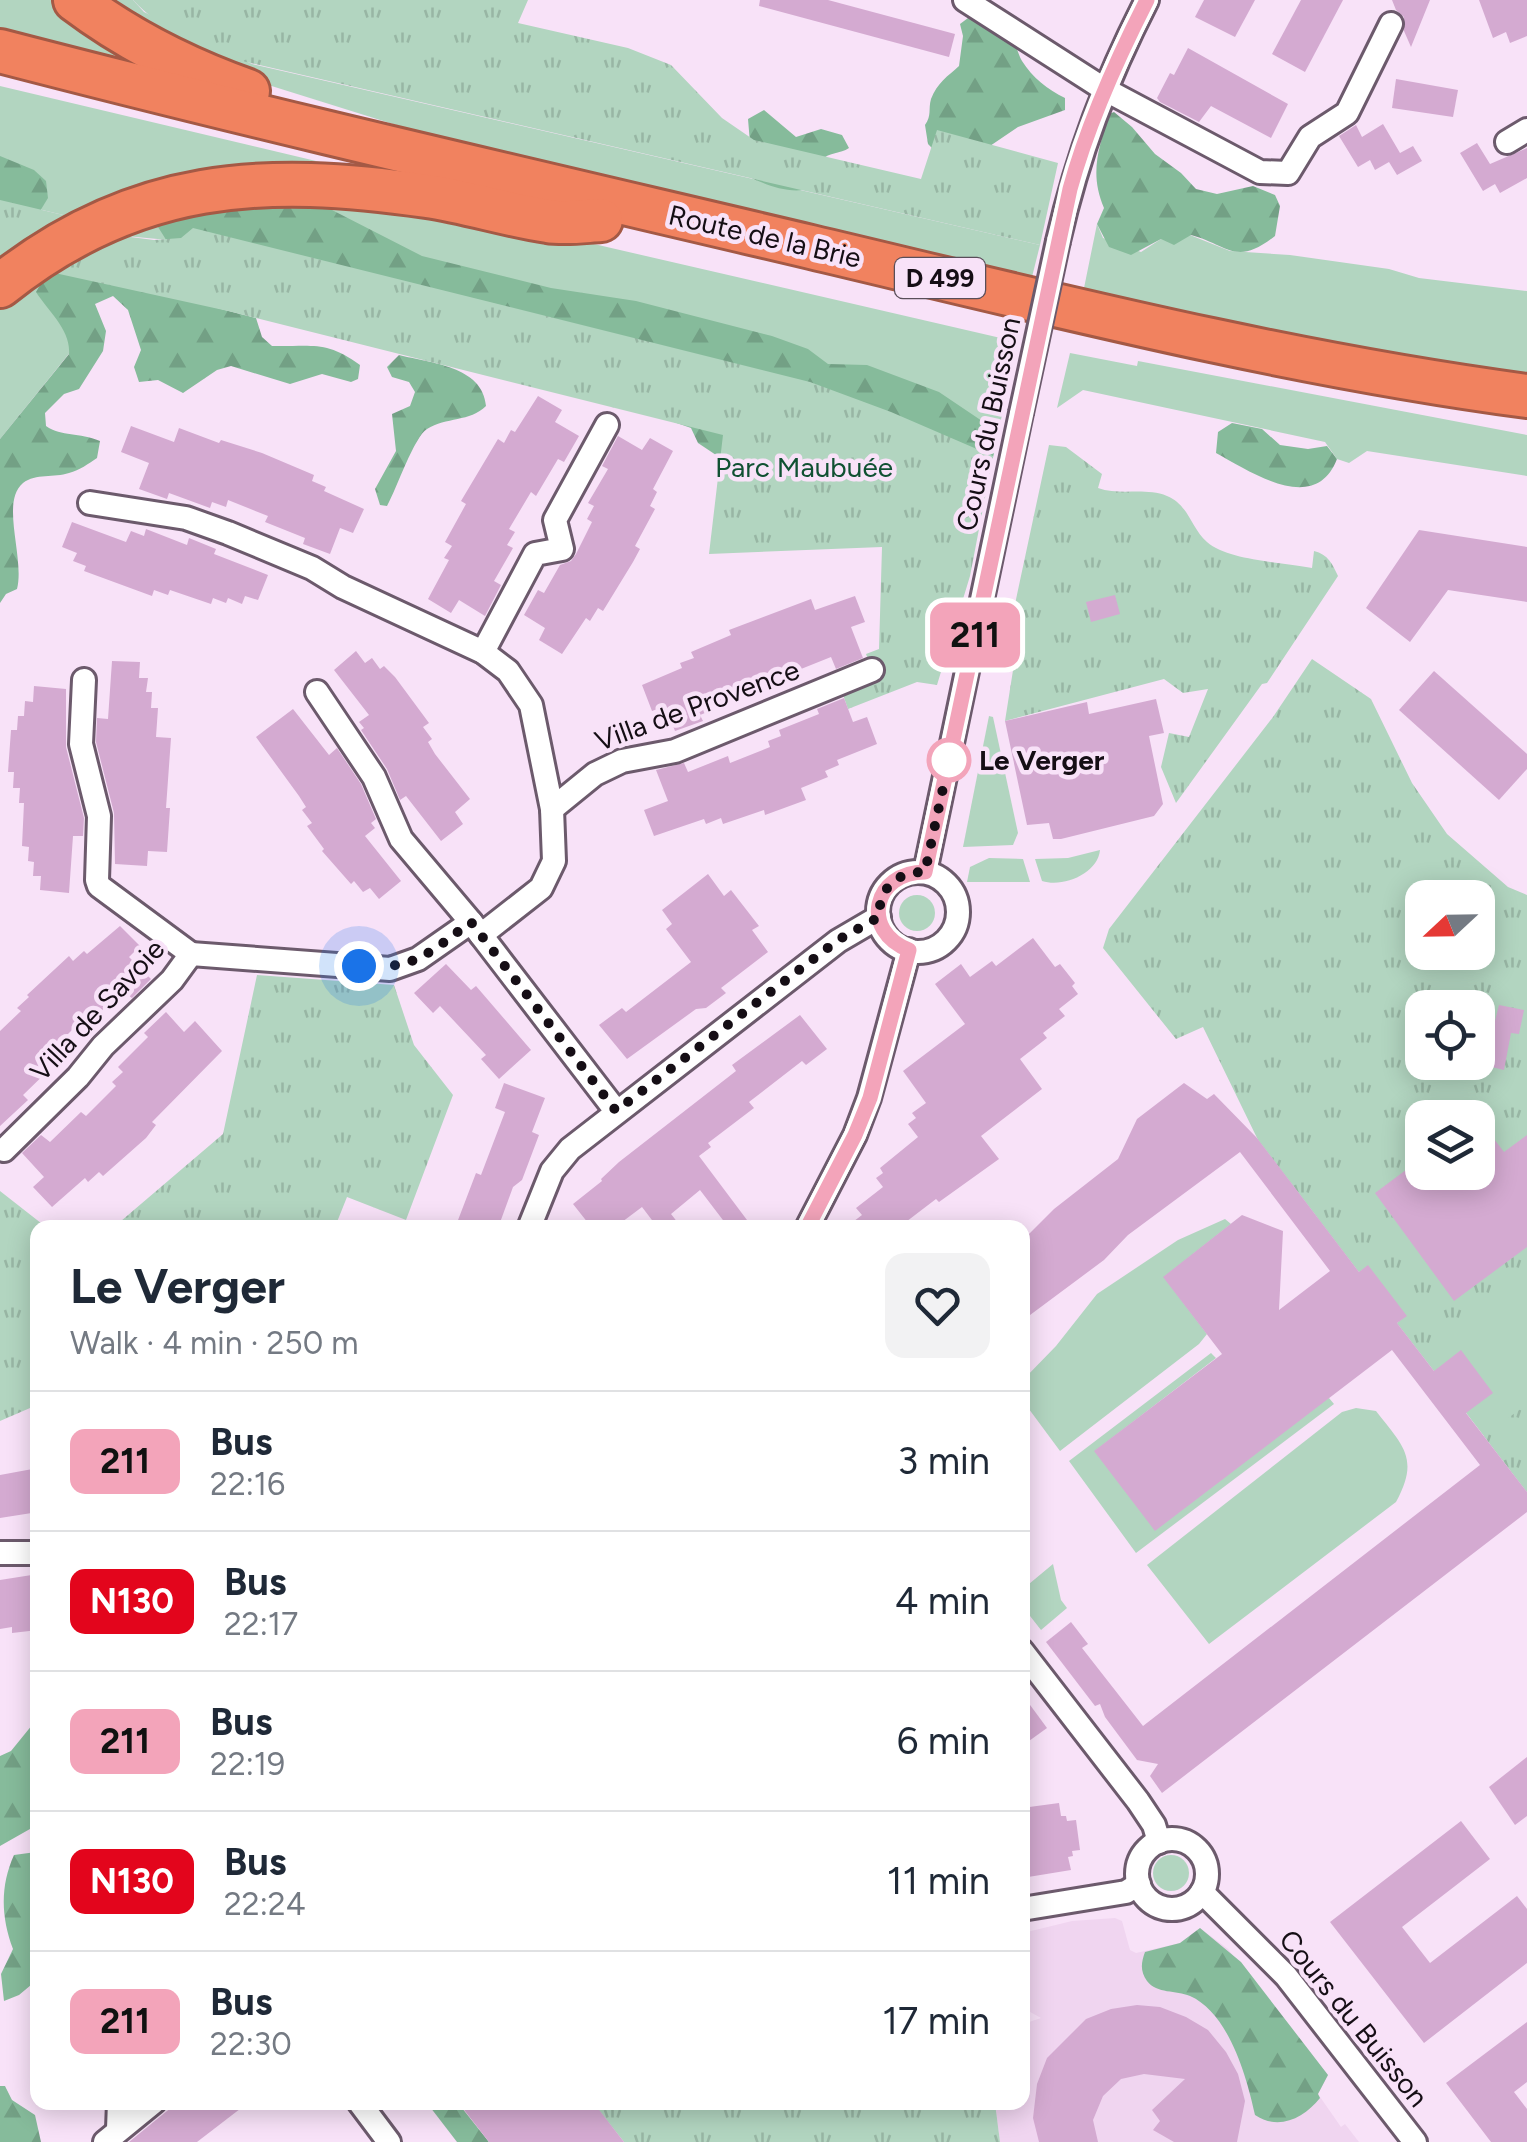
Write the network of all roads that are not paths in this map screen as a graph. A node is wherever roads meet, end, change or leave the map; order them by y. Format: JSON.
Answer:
{"nodes":[{"id":1,"x":75,"y":0,"type":"edge"},
{"id":2,"x":1147,"y":0,"type":"edge"},
{"id":3,"x":970,"y":1,"type":"edge"},
{"id":4,"x":1391,"y":24,"type":"dead end"},
{"id":5,"x":0,"y":51,"type":"edge"},
{"id":6,"x":0,"y":76,"type":"edge"},
{"id":7,"x":1104,"y":89,"type":"junction"},
{"id":8,"x":357,"y":140,"type":"junction"},
{"id":9,"x":601,"y":220,"type":"junction"},
{"id":10,"x":0,"y":286,"type":"edge"},
{"id":11,"x":1527,"y":396,"type":"edge"},
{"id":12,"x":1527,"y":418,"type":"edge"},
{"id":13,"x":607,"y":425,"type":"dead end"},
{"id":14,"x":90,"y":503,"type":"dead end"},
{"id":15,"x":483,"y":652,"type":"junction"},
{"id":16,"x":872,"y":670,"type":"dead end"},
{"id":17,"x":84,"y":680,"type":"dead end"},
{"id":18,"x":318,"y":692,"type":"dead end"},
{"id":19,"x":552,"y":809,"type":"junction"},
{"id":20,"x":925,"y":872,"type":"junction"},
{"id":21,"x":879,"y":917,"type":"junction"},
{"id":22,"x":476,"y":928,"type":"junction"},
{"id":23,"x":909,"y":950,"type":"junction"},
{"id":24,"x":191,"y":954,"type":"junction"},
{"id":25,"x":616,"y":1111,"type":"junction"},
{"id":26,"x":4,"y":1150,"type":"dead end"},
{"id":27,"x":532,"y":1220,"type":"edge"},
{"id":28,"x":811,"y":1220,"type":"edge"},
{"id":29,"x":30,"y":1552,"type":"edge"},
{"id":30,"x":0,"y":1553,"type":"edge"},
{"id":31,"x":1030,"y":1661,"type":"edge"},
{"id":32,"x":1159,"y":1842,"type":"junction"},
{"id":33,"x":1139,"y":1884,"type":"junction"},
{"id":34,"x":1202,"y":1892,"type":"junction"},
{"id":35,"x":1030,"y":1908,"type":"edge"},
{"id":36,"x":117,"y":2110,"type":"edge"},
{"id":37,"x":144,"y":2110,"type":"edge"},
{"id":38,"x":365,"y":2110,"type":"edge"},
{"id":39,"x":112,"y":2136,"type":"edge"},
{"id":40,"x":389,"y":2142,"type":"edge"},
{"id":41,"x":1415,"y":2142,"type":"edge"}],
"edges":[{"from":1,"to":8,"type":"highway"},
{"from":2,"to":7,"type":"street","name":"Cours du Buisson"},
{"from":3,"to":7,"type":"street"},
{"from":4,"to":7,"type":"street"},
{"from":5,"to":8,"type":"highway","name":"Route de la Brie"},
{"from":6,"to":9,"type":"highway","name":"Route de la Brie"},
{"from":7,"to":20,"type":"street","name":"Cours du Buisson","bridge":true},
{"from":8,"to":11,"type":"highway","name":"Route de la Brie","number":"D 499"},
{"from":9,"to":10,"type":"highway"},
{"from":9,"to":12,"type":"highway","name":"Route de la Brie","number":"D 499"},
{"from":13,"to":15,"type":"street"},
{"from":14,"to":15,"type":"street"},
{"from":15,"to":19,"type":"street"},
{"from":16,"to":19,"type":"street","name":"Villa de Provence"},
{"from":17,"to":24,"type":"street"},
{"from":18,"to":22,"type":"street"},
{"from":19,"to":22,"type":"street"},
{"from":20,"to":21,"type":"street"},
{"from":20,"to":23,"type":"street"},
{"from":21,"to":23,"type":"street"},
{"from":21,"to":25,"type":"street"},
{"from":22,"to":24,"type":"street"},
{"from":22,"to":25,"type":"street"},
{"from":23,"to":28,"type":"street"},
{"from":24,"to":26,"type":"street","name":"Villa de Savoie"},
{"from":25,"to":27,"type":"street"},
{"from":29,"to":30,"type":"street"},
{"from":31,"to":32,"type":"street"},
{"from":32,"to":33,"type":"street"},
{"from":32,"to":34,"type":"street"},
{"from":33,"to":34,"type":"street"},
{"from":33,"to":35,"type":"street"},
{"from":34,"to":41,"type":"street","name":"Cours du Buisson"},
{"from":36,"to":39,"type":"street"},
{"from":37,"to":39,"type":"street"},
{"from":38,"to":40,"type":"street"}]}
